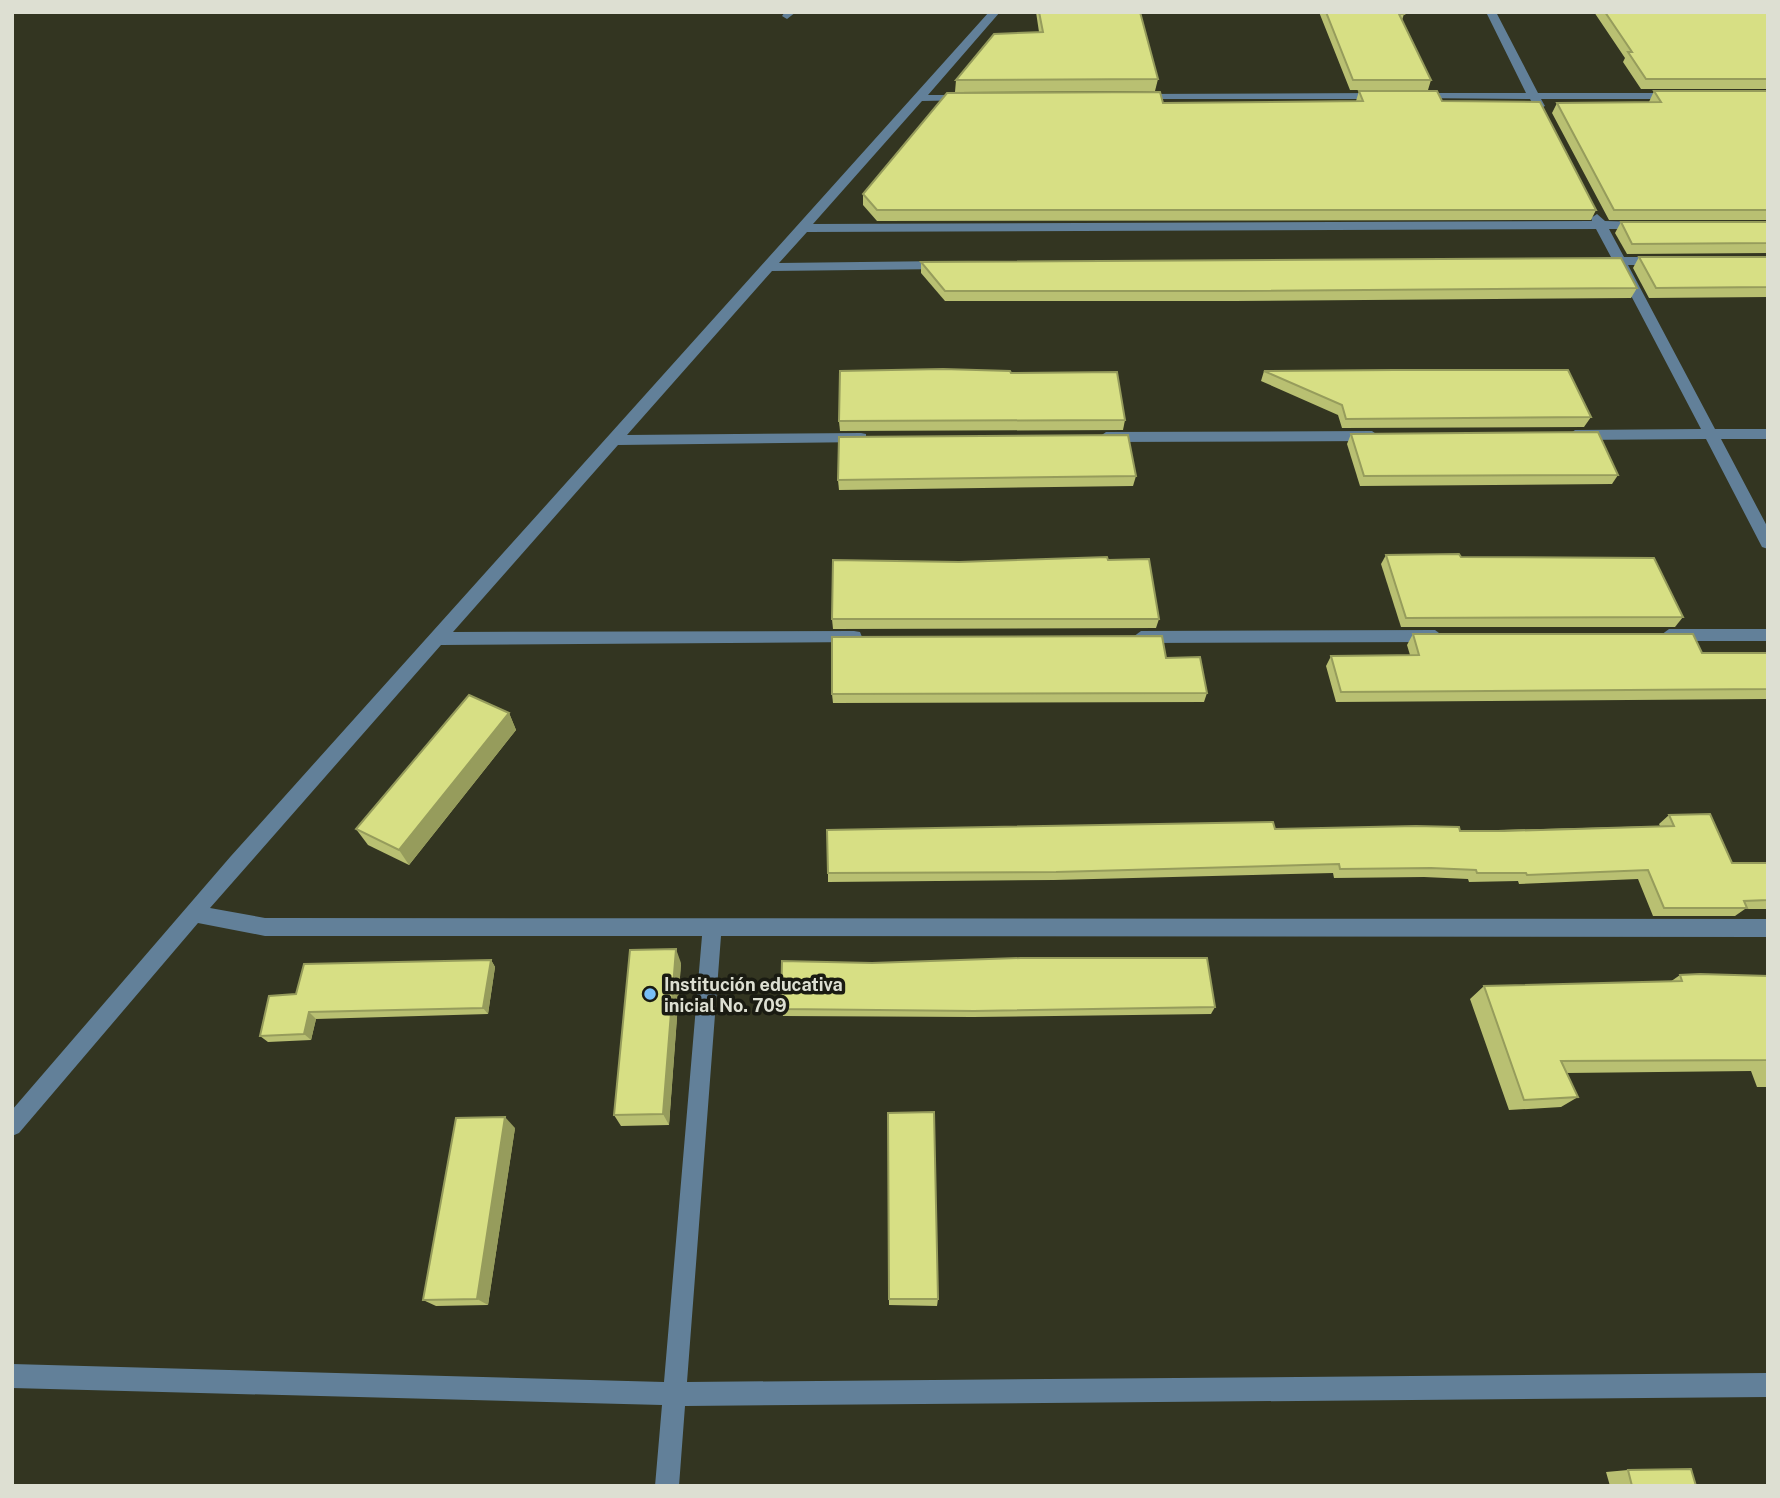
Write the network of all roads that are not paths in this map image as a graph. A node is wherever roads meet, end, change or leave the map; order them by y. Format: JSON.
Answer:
{"nodes":[{"id":1,"x":995,"y":12,"type":"edge"},
{"id":2,"x":1491,"y":12,"type":"edge"},
{"id":3,"x":1397,"y":96,"type":"edge"},
{"id":4,"x":1411,"y":96,"type":"edge"},
{"id":5,"x":1534,"y":96,"type":"junction"},
{"id":6,"x":1685,"y":96,"type":"edge"},
{"id":7,"x":986,"y":97,"type":"edge"},
{"id":8,"x":1123,"y":97,"type":"edge"},
{"id":9,"x":918,"y":98,"type":"junction"},
{"id":10,"x":1546,"y":120,"type":"edge"},
{"id":11,"x":1588,"y":202,"type":"edge"},
{"id":12,"x":1600,"y":225,"type":"junction"},
{"id":13,"x":1656,"y":225,"type":"edge"},
{"id":14,"x":800,"y":228,"type":"junction"},
{"id":15,"x":1673,"y":260,"type":"edge"},
{"id":16,"x":1591,"y":261,"type":"edge"},
{"id":17,"x":1619,"y":261,"type":"junction"},
{"id":18,"x":964,"y":265,"type":"edge"},
{"id":19,"x":769,"y":267,"type":"junction"},
{"id":20,"x":1710,"y":434,"type":"junction"},
{"id":21,"x":1768,"y":434,"type":"edge"},
{"id":22,"x":1558,"y":435,"type":"edge"},
{"id":23,"x":1391,"y":436,"type":"edge"},
{"id":24,"x":1086,"y":437,"type":"edge"},
{"id":25,"x":878,"y":438,"type":"edge"},
{"id":26,"x":615,"y":440,"type":"junction"},
{"id":27,"x":1768,"y":543,"type":"edge"},
{"id":28,"x":1657,"y":635,"type":"edge"},
{"id":29,"x":1768,"y":635,"type":"edge"},
{"id":30,"x":1449,"y":636,"type":"edge"},
{"id":31,"x":867,"y":637,"type":"edge"},
{"id":32,"x":1130,"y":637,"type":"edge"},
{"id":33,"x":437,"y":639,"type":"junction"},
{"id":34,"x":196,"y":914,"type":"junction"},
{"id":35,"x":712,"y":928,"type":"junction"},
{"id":36,"x":1768,"y":928,"type":"edge"},
{"id":37,"x":12,"y":1126,"type":"edge"},
{"id":38,"x":12,"y":1376,"type":"edge"},
{"id":39,"x":1768,"y":1385,"type":"edge"},
{"id":40,"x":673,"y":1394,"type":"junction"},
{"id":41,"x":667,"y":1486,"type":"edge"}],
"edges":[{"from":1,"to":9,"type":"street"},
{"from":2,"to":5,"type":"street"},
{"from":3,"to":8,"type":"street"},
{"from":4,"to":5,"type":"street"},
{"from":5,"to":6,"type":"street"},
{"from":5,"to":10,"type":"street"},
{"from":7,"to":9,"type":"street"},
{"from":9,"to":14,"type":"street"},
{"from":11,"to":12,"type":"street"},
{"from":12,"to":13,"type":"street"},
{"from":12,"to":14,"type":"street"},
{"from":12,"to":17,"type":"street"},
{"from":14,"to":19,"type":"street"},
{"from":15,"to":17,"type":"street"},
{"from":16,"to":17,"type":"street"},
{"from":17,"to":20,"type":"street"},
{"from":18,"to":19,"type":"street"},
{"from":19,"to":26,"type":"street"},
{"from":20,"to":21,"type":"street"},
{"from":20,"to":22,"type":"street"},
{"from":20,"to":27,"type":"street"},
{"from":23,"to":24,"type":"street"},
{"from":25,"to":26,"type":"street"},
{"from":26,"to":33,"type":"street"},
{"from":28,"to":29,"type":"street"},
{"from":30,"to":32,"type":"street"},
{"from":31,"to":33,"type":"street"},
{"from":33,"to":34,"type":"street"},
{"from":34,"to":35,"type":"street"},
{"from":34,"to":37,"type":"street"},
{"from":35,"to":36,"type":"street"},
{"from":35,"to":40,"type":"street"},
{"from":38,"to":40,"type":"street"},
{"from":39,"to":40,"type":"street"},
{"from":40,"to":41,"type":"street"}]}
